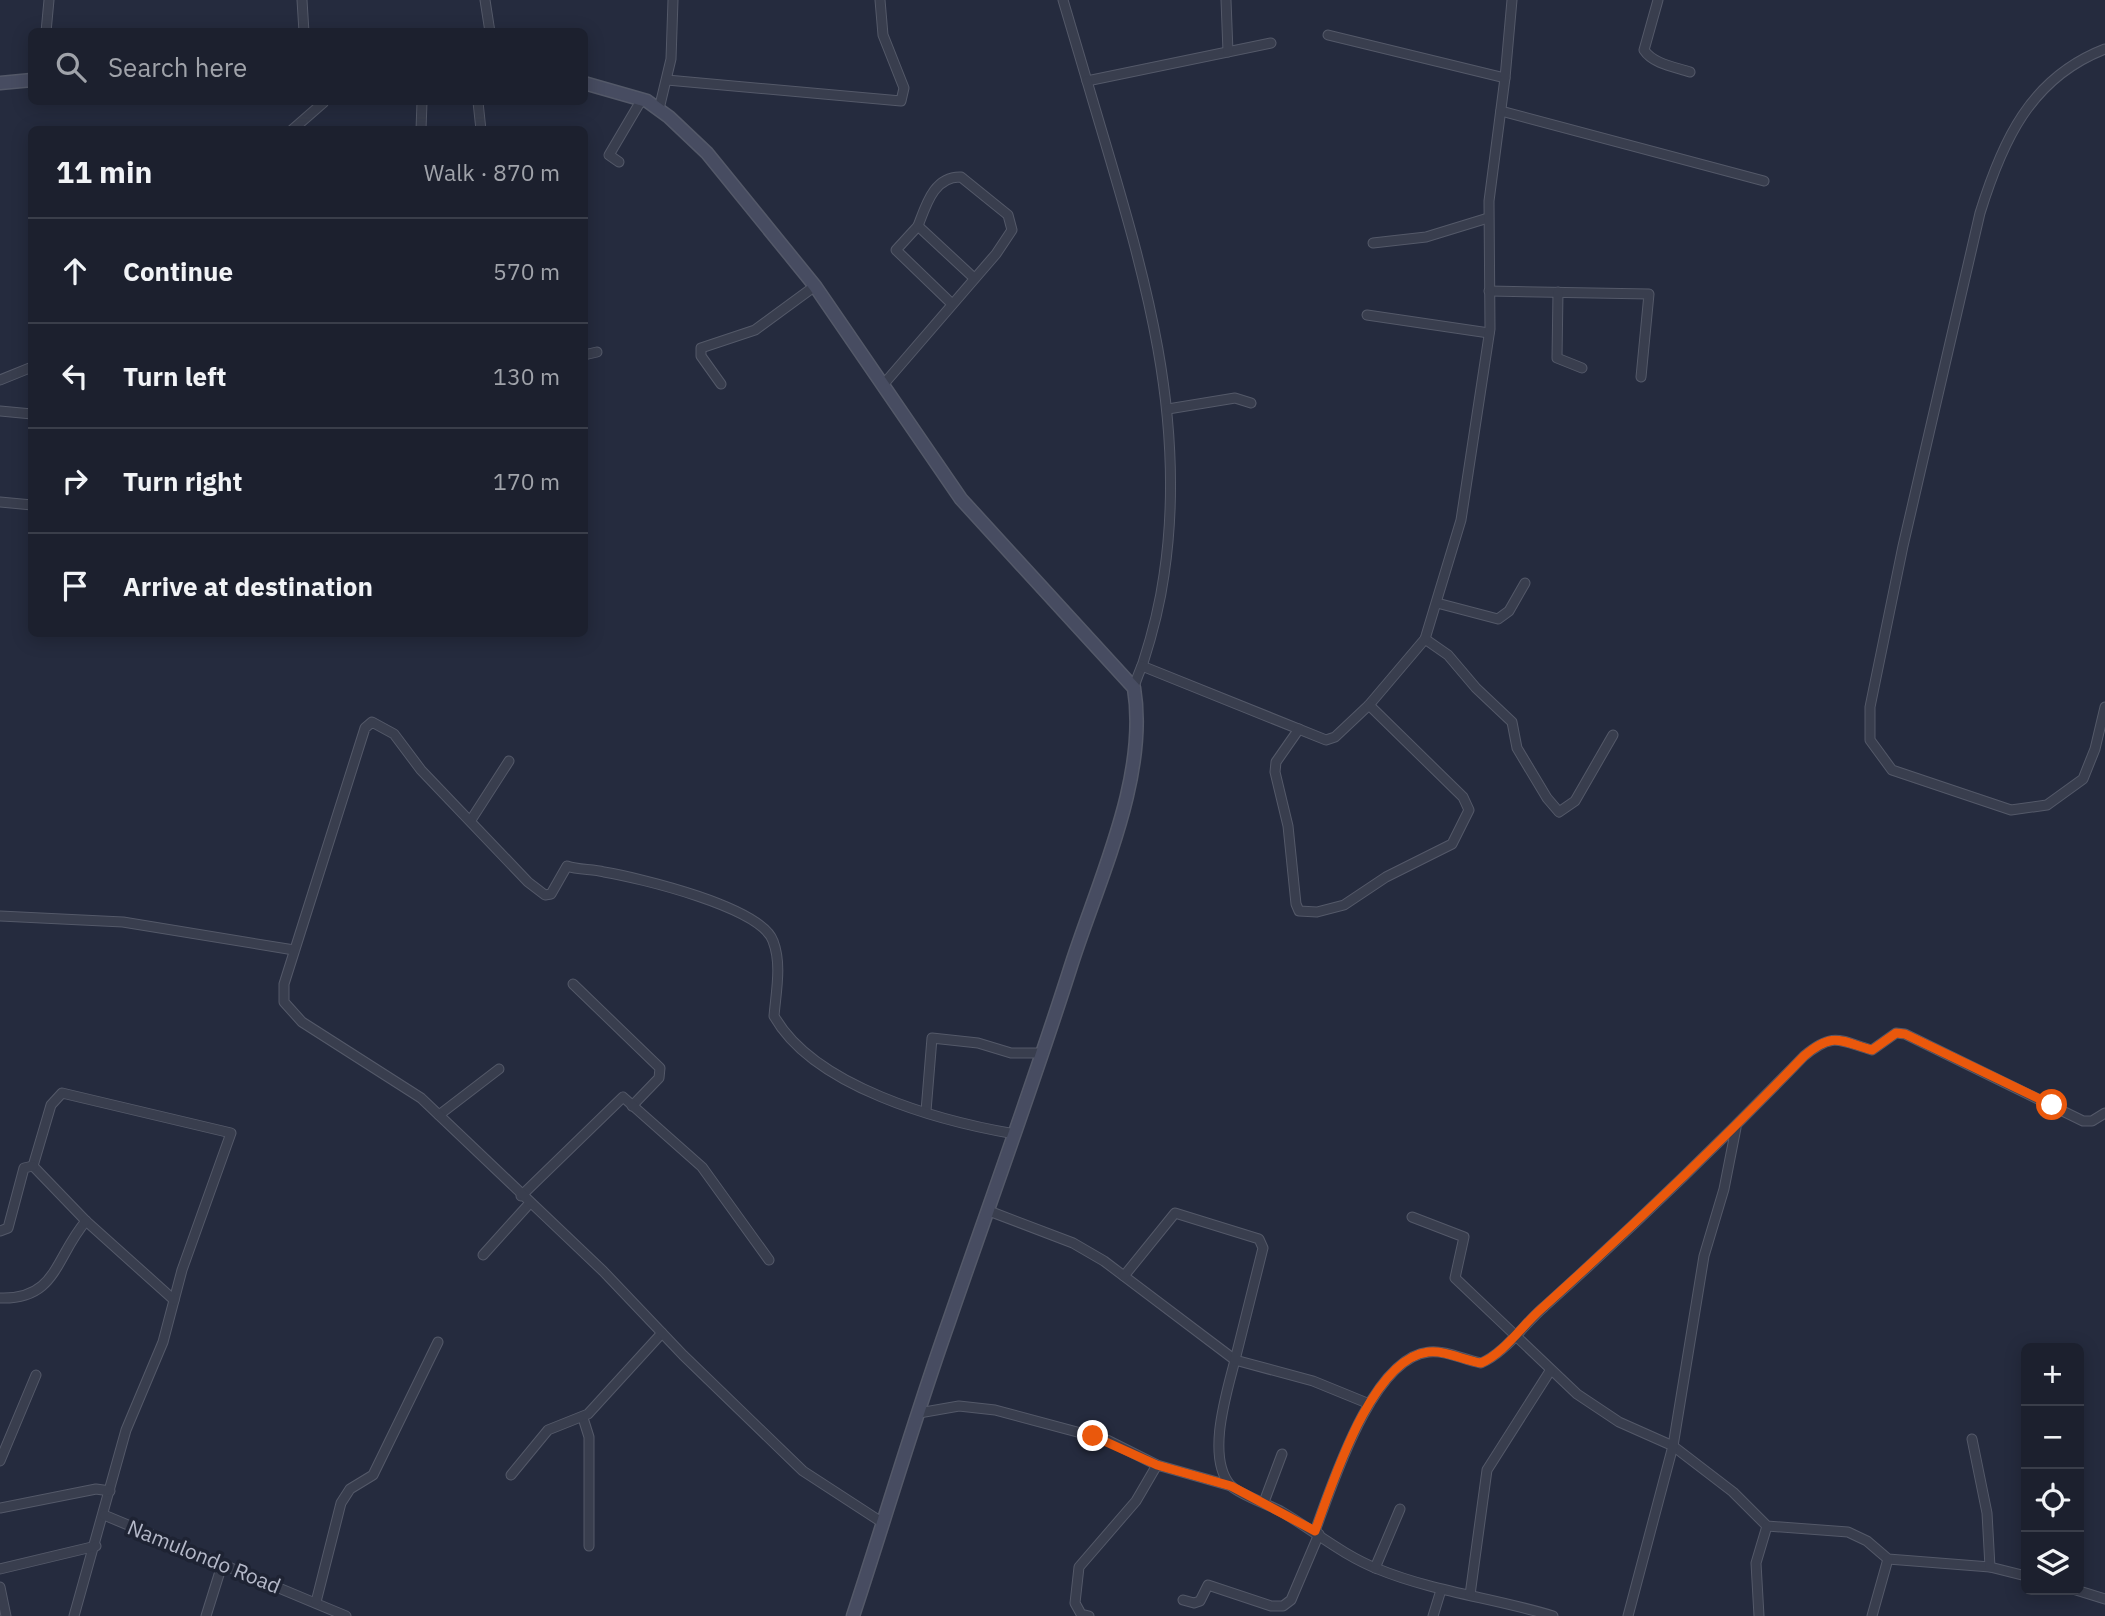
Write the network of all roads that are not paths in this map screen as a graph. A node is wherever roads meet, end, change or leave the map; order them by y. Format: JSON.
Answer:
{"nodes":[{"id":1,"x":49,"y":0,"type":"edge"},
{"id":2,"x":302,"y":0,"type":"edge"},
{"id":3,"x":485,"y":0,"type":"edge"},
{"id":4,"x":673,"y":0,"type":"edge"},
{"id":5,"x":880,"y":0,"type":"edge"},
{"id":6,"x":1063,"y":0,"type":"edge"},
{"id":7,"x":1226,"y":0,"type":"edge"},
{"id":8,"x":1512,"y":0,"type":"edge"},
{"id":9,"x":1658,"y":0,"type":"edge"},
{"id":10,"x":46,"y":28,"type":"edge"},
{"id":11,"x":304,"y":28,"type":"edge"},
{"id":12,"x":488,"y":28,"type":"edge"},
{"id":13,"x":1328,"y":35,"type":"dead end"},
{"id":14,"x":1271,"y":43,"type":"dead end"},
{"id":15,"x":2105,"y":49,"type":"edge"},
{"id":16,"x":1228,"y":52,"type":"junction"},
{"id":17,"x":1690,"y":72,"type":"dead end"},
{"id":18,"x":1506,"y":78,"type":"junction"},
{"id":19,"x":28,"y":80,"type":"edge"},
{"id":20,"x":667,"y":80,"type":"junction"},
{"id":21,"x":1087,"y":82,"type":"junction"},
{"id":22,"x":0,"y":83,"type":"edge"},
{"id":23,"x":588,"y":84,"type":"edge"},
{"id":24,"x":642,"y":99,"type":"junction"},
{"id":25,"x":321,"y":105,"type":"edge"},
{"id":26,"x":422,"y":105,"type":"edge"},
{"id":27,"x":478,"y":105,"type":"edge"},
{"id":28,"x":659,"y":108,"type":"junction"},
{"id":29,"x":1501,"y":111,"type":"junction"},
{"id":30,"x":297,"y":126,"type":"edge"},
{"id":31,"x":421,"y":126,"type":"edge"},
{"id":32,"x":481,"y":126,"type":"edge"},
{"id":33,"x":619,"y":162,"type":"dead end"},
{"id":34,"x":1764,"y":181,"type":"dead end"},
{"id":35,"x":1488,"y":218,"type":"junction"},
{"id":36,"x":918,"y":226,"type":"junction"},
{"id":37,"x":1373,"y":243,"type":"dead end"},
{"id":38,"x":974,"y":278,"type":"junction"},
{"id":39,"x":815,"y":286,"type":"junction"},
{"id":40,"x":1489,"y":291,"type":"junction"},
{"id":41,"x":1558,"y":292,"type":"junction"},
{"id":42,"x":952,"y":304,"type":"junction"},
{"id":43,"x":1367,"y":315,"type":"dead end"},
{"id":44,"x":1489,"y":334,"type":"junction"},
{"id":45,"x":597,"y":352,"type":"dead end"},
{"id":46,"x":588,"y":354,"type":"edge"},
{"id":47,"x":1582,"y":368,"type":"dead end"},
{"id":48,"x":28,"y":369,"type":"edge"},
{"id":49,"x":1641,"y":377,"type":"dead end"},
{"id":50,"x":0,"y":380,"type":"edge"},
{"id":51,"x":721,"y":384,"type":"dead end"},
{"id":52,"x":883,"y":385,"type":"junction"},
{"id":53,"x":1251,"y":402,"type":"dead end"},
{"id":54,"x":1168,"y":409,"type":"junction"},
{"id":55,"x":0,"y":411,"type":"edge"},
{"id":56,"x":28,"y":414,"type":"edge"},
{"id":57,"x":0,"y":502,"type":"edge"},
{"id":58,"x":28,"y":505,"type":"edge"},
{"id":59,"x":1525,"y":583,"type":"dead end"},
{"id":60,"x":1437,"y":603,"type":"junction"},
{"id":61,"x":1425,"y":639,"type":"junction"},
{"id":62,"x":1142,"y":666,"type":"junction"},
{"id":63,"x":1134,"y":688,"type":"junction"},
{"id":64,"x":1368,"y":705,"type":"junction"},
{"id":65,"x":2105,"y":707,"type":"edge"},
{"id":66,"x":1299,"y":729,"type":"junction"},
{"id":67,"x":1613,"y":735,"type":"dead end"},
{"id":68,"x":509,"y":761,"type":"dead end"},
{"id":69,"x":471,"y":820,"type":"junction"},
{"id":70,"x":0,"y":916,"type":"edge"},
{"id":71,"x":294,"y":950,"type":"junction"},
{"id":72,"x":573,"y":984,"type":"dead end"},
{"id":73,"x":1043,"y":1053,"type":"junction"},
{"id":74,"x":499,"y":1069,"type":"dead end"},
{"id":75,"x":632,"y":1106,"type":"junction"},
{"id":76,"x":926,"y":1111,"type":"junction"},
{"id":77,"x":2105,"y":1113,"type":"edge"},
{"id":78,"x":439,"y":1115,"type":"junction"},
{"id":79,"x":1736,"y":1126,"type":"junction"},
{"id":80,"x":1014,"y":1134,"type":"junction"},
{"id":81,"x":33,"y":1166,"type":"junction"},
{"id":82,"x":521,"y":1196,"type":"junction"},
{"id":83,"x":529,"y":1204,"type":"junction"},
{"id":84,"x":989,"y":1211,"type":"junction"},
{"id":85,"x":1412,"y":1217,"type":"dead end"},
{"id":86,"x":86,"y":1221,"type":"junction"},
{"id":87,"x":0,"y":1231,"type":"edge"},
{"id":88,"x":483,"y":1255,"type":"dead end"},
{"id":89,"x":769,"y":1260,"type":"dead end"},
{"id":90,"x":1124,"y":1276,"type":"junction"},
{"id":91,"x":0,"y":1298,"type":"edge"},
{"id":92,"x":174,"y":1300,"type":"junction"},
{"id":93,"x":662,"y":1333,"type":"junction"},
{"id":94,"x":1513,"y":1336,"type":"junction"},
{"id":95,"x":438,"y":1342,"type":"dead end"},
{"id":96,"x":1235,"y":1360,"type":"junction"},
{"id":97,"x":1550,"y":1371,"type":"junction"},
{"id":98,"x":36,"y":1375,"type":"dead end"},
{"id":99,"x":1367,"y":1403,"type":"junction"},
{"id":100,"x":919,"y":1413,"type":"junction"},
{"id":101,"x":583,"y":1418,"type":"junction"},
{"id":102,"x":1972,"y":1439,"type":"dead end"},
{"id":103,"x":1673,"y":1446,"type":"junction"},
{"id":104,"x":1282,"y":1454,"type":"dead end"},
{"id":105,"x":0,"y":1461,"type":"edge"},
{"id":106,"x":1157,"y":1465,"type":"junction"},
{"id":107,"x":510,"y":1475,"type":"dead end"},
{"id":108,"x":1231,"y":1486,"type":"junction"},
{"id":109,"x":110,"y":1491,"type":"junction"},
{"id":110,"x":1264,"y":1502,"type":"junction"},
{"id":111,"x":0,"y":1508,"type":"edge"},
{"id":112,"x":1400,"y":1509,"type":"dead end"},
{"id":113,"x":104,"y":1515,"type":"junction"},
{"id":114,"x":883,"y":1523,"type":"junction"},
{"id":115,"x":1767,"y":1527,"type":"junction"},
{"id":116,"x":1317,"y":1532,"type":"junction"},
{"id":117,"x":96,"y":1546,"type":"junction"},
{"id":118,"x":589,"y":1546,"type":"dead end"},
{"id":119,"x":1888,"y":1559,"type":"junction"},
{"id":120,"x":222,"y":1564,"type":"junction"},
{"id":121,"x":1990,"y":1567,"type":"junction"},
{"id":122,"x":0,"y":1569,"type":"edge"},
{"id":123,"x":1375,"y":1569,"type":"junction"},
{"id":124,"x":2021,"y":1575,"type":"edge"},
{"id":125,"x":0,"y":1587,"type":"edge"},
{"id":126,"x":1441,"y":1590,"type":"junction"},
{"id":127,"x":2084,"y":1592,"type":"edge"},
{"id":128,"x":1470,"y":1595,"type":"junction"},
{"id":129,"x":2105,"y":1599,"type":"edge"},
{"id":130,"x":1183,"y":1600,"type":"dead end"},
{"id":131,"x":316,"y":1602,"type":"junction"},
{"id":132,"x":6,"y":1616,"type":"edge"},
{"id":133,"x":74,"y":1616,"type":"edge"},
{"id":134,"x":205,"y":1616,"type":"edge"},
{"id":135,"x":346,"y":1616,"type":"edge"},
{"id":136,"x":853,"y":1616,"type":"edge"},
{"id":137,"x":1089,"y":1616,"type":"edge"},
{"id":138,"x":1433,"y":1616,"type":"edge"},
{"id":139,"x":1553,"y":1616,"type":"edge"},
{"id":140,"x":1628,"y":1616,"type":"edge"},
{"id":141,"x":1759,"y":1616,"type":"edge"},
{"id":142,"x":1872,"y":1616,"type":"edge"}],
"edges":[{"from":1,"to":10,"type":"street"},
{"from":2,"to":11,"type":"street"},
{"from":3,"to":12,"type":"street"},
{"from":4,"to":20,"type":"street"},
{"from":5,"to":20,"type":"street"},
{"from":6,"to":21,"type":"street"},
{"from":7,"to":16,"type":"street"},
{"from":8,"to":18,"type":"street"},
{"from":9,"to":17,"type":"street"},
{"from":13,"to":18,"type":"street"},
{"from":14,"to":16,"type":"street"},
{"from":15,"to":65,"type":"street"},
{"from":16,"to":21,"type":"street"},
{"from":18,"to":29,"type":"street"},
{"from":19,"to":22,"type":"street"},
{"from":20,"to":28,"type":"street"},
{"from":21,"to":54,"type":"street"},
{"from":23,"to":24,"type":"street"},
{"from":24,"to":28,"type":"street"},
{"from":24,"to":33,"type":"street"},
{"from":25,"to":30,"type":"street"},
{"from":26,"to":31,"type":"street"},
{"from":27,"to":32,"type":"street"},
{"from":28,"to":39,"type":"street"},
{"from":29,"to":34,"type":"street"},
{"from":29,"to":35,"type":"street"},
{"from":35,"to":37,"type":"street"},
{"from":35,"to":40,"type":"street"},
{"from":36,"to":38,"type":"street"},
{"from":36,"to":38,"type":"street"},
{"from":36,"to":42,"type":"street"},
{"from":38,"to":42,"type":"street"},
{"from":39,"to":51,"type":"street"},
{"from":39,"to":52,"type":"street"},
{"from":40,"to":41,"type":"street"},
{"from":40,"to":44,"type":"street"},
{"from":41,"to":47,"type":"street"},
{"from":41,"to":49,"type":"street"},
{"from":42,"to":52,"type":"street"},
{"from":43,"to":44,"type":"street"},
{"from":44,"to":60,"type":"street"},
{"from":45,"to":46,"type":"street"},
{"from":48,"to":50,"type":"street"},
{"from":52,"to":63,"type":"street"},
{"from":53,"to":54,"type":"street"},
{"from":54,"to":62,"type":"street"},
{"from":55,"to":56,"type":"street"},
{"from":57,"to":58,"type":"street"},
{"from":59,"to":60,"type":"street"},
{"from":60,"to":61,"type":"street"},
{"from":61,"to":64,"type":"street"},
{"from":61,"to":67,"type":"street"},
{"from":62,"to":63,"type":"street"},
{"from":62,"to":66,"type":"street"},
{"from":63,"to":73,"type":"street"},
{"from":64,"to":66,"type":"street"},
{"from":64,"to":66,"type":"street"},
{"from":68,"to":69,"type":"street"},
{"from":69,"to":71,"type":"street"},
{"from":69,"to":76,"type":"street"},
{"from":70,"to":71,"type":"street"},
{"from":71,"to":78,"type":"street"},
{"from":72,"to":75,"type":"street"},
{"from":73,"to":76,"type":"street"},
{"from":73,"to":80,"type":"street"},
{"from":74,"to":78,"type":"street"},
{"from":75,"to":82,"type":"street"},
{"from":75,"to":89,"type":"street"},
{"from":76,"to":80,"type":"street"},
{"from":77,"to":79,"type":"street"},
{"from":78,"to":82,"type":"street"},
{"from":79,"to":94,"type":"street"},
{"from":79,"to":103,"type":"street"},
{"from":80,"to":84,"type":"street"},
{"from":81,"to":86,"type":"street"},
{"from":81,"to":87,"type":"street"},
{"from":81,"to":92,"type":"street"},
{"from":82,"to":83,"type":"street"},
{"from":83,"to":88,"type":"street"},
{"from":83,"to":93,"type":"street"},
{"from":84,"to":90,"type":"street"},
{"from":84,"to":100,"type":"street"},
{"from":85,"to":94,"type":"street"},
{"from":86,"to":91,"type":"street"},
{"from":86,"to":92,"type":"street"},
{"from":90,"to":96,"type":"street"},
{"from":90,"to":96,"type":"street"},
{"from":92,"to":109,"type":"street"},
{"from":93,"to":101,"type":"street"},
{"from":93,"to":114,"type":"street"},
{"from":94,"to":97,"type":"street"},
{"from":94,"to":99,"type":"street"},
{"from":95,"to":131,"type":"street"},
{"from":96,"to":99,"type":"street"},
{"from":96,"to":108,"type":"street"},
{"from":97,"to":103,"type":"street"},
{"from":97,"to":128,"type":"street"},
{"from":98,"to":105,"type":"street"},
{"from":99,"to":116,"type":"street"},
{"from":100,"to":106,"type":"street"},
{"from":100,"to":114,"type":"street"},
{"from":101,"to":107,"type":"street"},
{"from":101,"to":118,"type":"street"},
{"from":102,"to":121,"type":"street"},
{"from":103,"to":115,"type":"street"},
{"from":103,"to":140,"type":"street"},
{"from":104,"to":110,"type":"street"},
{"from":106,"to":108,"type":"street"},
{"from":106,"to":137,"type":"street"},
{"from":108,"to":110,"type":"street"},
{"from":109,"to":111,"type":"street"},
{"from":109,"to":113,"type":"street"},
{"from":110,"to":116,"type":"street"},
{"from":112,"to":123,"type":"street"},
{"from":113,"to":117,"type":"street","name":"Namulondo Road"},
{"from":113,"to":120,"type":"street","name":"Namulondo Road"},
{"from":114,"to":136,"type":"street"},
{"from":115,"to":119,"type":"street"},
{"from":115,"to":141,"type":"street"},
{"from":116,"to":123,"type":"street"},
{"from":116,"to":130,"type":"street"},
{"from":117,"to":122,"type":"street","name":"Namulondo Road"},
{"from":117,"to":133,"type":"street"},
{"from":119,"to":121,"type":"street"},
{"from":119,"to":142,"type":"street"},
{"from":120,"to":131,"type":"street","name":"Namulondo Road"},
{"from":120,"to":134,"type":"street"},
{"from":121,"to":124,"type":"street"},
{"from":123,"to":126,"type":"street"},
{"from":125,"to":132,"type":"street"},
{"from":126,"to":128,"type":"street"},
{"from":126,"to":138,"type":"street"},
{"from":127,"to":129,"type":"street"},
{"from":128,"to":139,"type":"street"},
{"from":131,"to":135,"type":"street","name":"Namulondo Road"}]}
